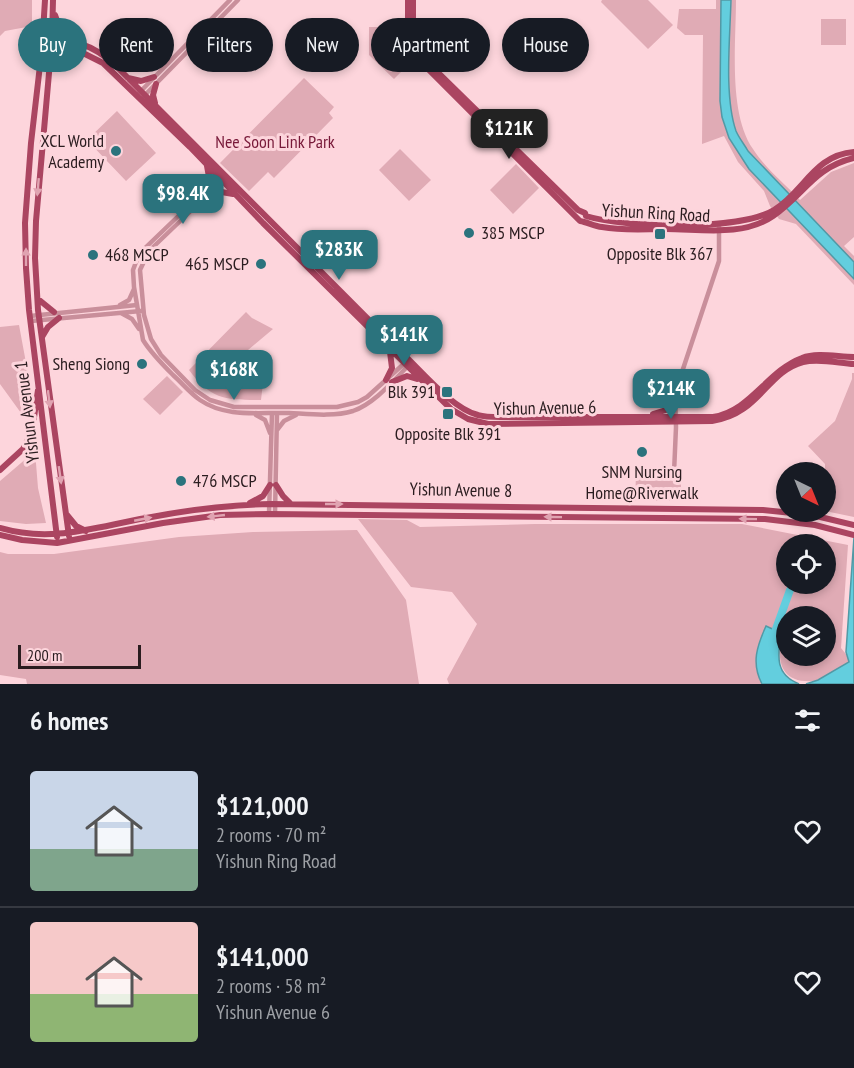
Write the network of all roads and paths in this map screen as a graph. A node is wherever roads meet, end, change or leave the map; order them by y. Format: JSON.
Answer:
{"nodes":[{"id":1,"x":45,"y":0,"type":"edge"},
{"id":2,"x":53,"y":0,"type":"edge"},
{"id":3,"x":230,"y":0,"type":"edge"},
{"id":4,"x":238,"y":0,"type":"edge"},
{"id":5,"x":408,"y":0,"type":"edge"},
{"id":6,"x":412,"y":0,"type":"edge"},
{"id":7,"x":53,"y":11,"type":"junction"},
{"id":8,"x":44,"y":18,"type":"edge"},
{"id":9,"x":53,"y":18,"type":"edge"},
{"id":10,"x":56,"y":18,"type":"edge"},
{"id":11,"x":87,"y":48,"type":"edge"},
{"id":12,"x":87,"y":53,"type":"edge"},
{"id":13,"x":174,"y":62,"type":"edge"},
{"id":14,"x":174,"y":62,"type":"edge"},
{"id":15,"x":39,"y":72,"type":"edge"},
{"id":16,"x":48,"y":72,"type":"edge"},
{"id":17,"x":164,"y":72,"type":"edge"},
{"id":18,"x":128,"y":77,"type":"junction"},
{"id":19,"x":155,"y":80,"type":"junction"},
{"id":20,"x":141,"y":95,"type":"junction"},
{"id":21,"x":156,"y":106,"type":"junction"},
{"id":22,"x":479,"y":117,"type":"junction"},
{"id":23,"x":854,"y":152,"type":"edge"},
{"id":24,"x":854,"y":158,"type":"edge"},
{"id":25,"x":206,"y":164,"type":"junction"},
{"id":26,"x":821,"y":168,"type":"junction"},
{"id":27,"x":222,"y":177,"type":"junction"},
{"id":28,"x":201,"y":194,"type":"junction"},
{"id":29,"x":209,"y":194,"type":"junction"},
{"id":30,"x":238,"y":198,"type":"junction"},
{"id":31,"x":257,"y":208,"type":"junction"},
{"id":32,"x":263,"y":223,"type":"junction"},
{"id":33,"x":719,"y":227,"type":"junction"},
{"id":34,"x":134,"y":287,"type":"junction"},
{"id":35,"x":37,"y":298,"type":"junction"},
{"id":36,"x":140,"y":308,"type":"junction"},
{"id":37,"x":119,"y":310,"type":"junction"},
{"id":38,"x":57,"y":315,"type":"junction"},
{"id":39,"x":39,"y":317,"type":"junction"},
{"id":40,"x":30,"y":318,"type":"junction"},
{"id":41,"x":140,"y":331,"type":"junction"},
{"id":42,"x":41,"y":337,"type":"junction"},
{"id":43,"x":388,"y":349,"type":"junction"},
{"id":44,"x":854,"y":357,"type":"edge"},
{"id":45,"x":408,"y":363,"type":"junction"},
{"id":46,"x":854,"y":364,"type":"edge"},
{"id":47,"x":389,"y":381,"type":"junction"},
{"id":48,"x":39,"y":382,"type":"junction"},
{"id":49,"x":423,"y":382,"type":"junction"},
{"id":50,"x":674,"y":398,"type":"junction"},
{"id":51,"x":275,"y":410,"type":"junction"},
{"id":52,"x":253,"y":414,"type":"junction"},
{"id":53,"x":298,"y":414,"type":"junction"},
{"id":54,"x":647,"y":417,"type":"junction"},
{"id":55,"x":676,"y":419,"type":"junction"},
{"id":56,"x":576,"y":420,"type":"junction"},
{"id":57,"x":277,"y":430,"type":"junction"},
{"id":58,"x":271,"y":436,"type":"junction"},
{"id":59,"x":0,"y":470,"type":"edge"},
{"id":60,"x":674,"y":473,"type":"dead end"},
{"id":61,"x":273,"y":485,"type":"junction"},
{"id":62,"x":273,"y":504,"type":"junction"},
{"id":63,"x":291,"y":504,"type":"junction"},
{"id":64,"x":247,"y":505,"type":"junction"},
{"id":65,"x":64,"y":512,"type":"junction"},
{"id":66,"x":272,"y":514,"type":"junction"},
{"id":67,"x":852,"y":525,"type":"edge"},
{"id":68,"x":0,"y":528,"type":"edge"},
{"id":69,"x":86,"y":531,"type":"junction"},
{"id":70,"x":851,"y":533,"type":"edge"},
{"id":71,"x":57,"y":534,"type":"junction"},
{"id":72,"x":69,"y":534,"type":"junction"},
{"id":73,"x":0,"y":535,"type":"edge"},
{"id":74,"x":69,"y":542,"type":"junction"},
{"id":75,"x":57,"y":543,"type":"junction"}],
"edges":[{"from":1,"to":8,"type":"main road","name":"Yishun Avenue 1"},
{"from":2,"to":7,"type":"main road","name":"Yishun Avenue 1"},
{"from":3,"to":13,"type":"street"},
{"from":4,"to":14,"type":"street"},
{"from":5,"to":22,"type":"main road","name":"Yishun Ring Road"},
{"from":6,"to":22,"type":"main road","name":"Yishun Ring Road"},
{"from":7,"to":9,"type":"main road","name":"Yishun Avenue 1"},
{"from":7,"to":10,"type":"main road"},
{"from":11,"to":18,"type":"main road","name":"Yishun Avenue 6"},
{"from":12,"to":20,"type":"main road","name":"Yishun Avenue 6"},
{"from":40,"to":15,"type":"main road","name":"Yishun Avenue 1","one_way":true},
{"from":16,"to":35,"type":"main road","name":"Yishun Avenue 1","one_way":true},
{"from":17,"to":19,"type":"street"},
{"from":18,"to":19,"type":"main road"},
{"from":18,"to":20,"type":"main road","name":"Yishun Avenue 6"},
{"from":19,"to":20,"type":"street"},
{"from":19,"to":21,"type":"main road"},
{"from":20,"to":21,"type":"main road","name":"Yishun Avenue 6"},
{"from":20,"to":25,"type":"main road","name":"Yishun Avenue 6"},
{"from":21,"to":27,"type":"main road","name":"Yishun Avenue 6"},
{"from":22,"to":33,"type":"main road","name":"Yishun Ring Road"},
{"from":23,"to":26,"type":"main road","name":"Yishun Ring Road"},
{"from":24,"to":26,"type":"main road","name":"Yishun Ring Road"},
{"from":25,"to":27,"type":"main road","name":"Yishun Avenue 6"},
{"from":25,"to":28,"type":"main road"},
{"from":26,"to":33,"type":"main road","name":"Yishun Ring Road"},
{"from":27,"to":28,"type":"street"},
{"from":27,"to":29,"type":"street"},
{"from":27,"to":30,"type":"main road","name":"Yishun Avenue 6"},
{"from":27,"to":31,"type":"main road","name":"Yishun Avenue 6"},
{"from":28,"to":34,"type":"street"},
{"from":29,"to":30,"type":"main road"},
{"from":29,"to":36,"type":"street"},
{"from":30,"to":32,"type":"main road","name":"Yishun Avenue 6"},
{"from":31,"to":32,"type":"main road"},
{"from":31,"to":45,"type":"main road","name":"Yishun Avenue 6"},
{"from":32,"to":43,"type":"main road","name":"Yishun Avenue 6"},
{"from":33,"to":50,"type":"street"},
{"from":34,"to":36,"type":"street"},
{"from":34,"to":37,"type":"street"},
{"from":35,"to":38,"type":"main road"},
{"from":35,"to":39,"type":"main road","name":"Yishun Avenue 1"},
{"from":36,"to":37,"type":"street"},
{"from":36,"to":41,"type":"street"},
{"from":36,"to":51,"type":"street"},
{"from":37,"to":38,"type":"street"},
{"from":37,"to":38,"type":"street"},
{"from":37,"to":41,"type":"street"},
{"from":38,"to":39,"type":"street"},
{"from":38,"to":42,"type":"main road"},
{"from":39,"to":40,"type":"street"},
{"from":39,"to":42,"type":"main road","name":"Yishun Avenue 1"},
{"from":40,"to":48,"type":"main road","name":"Yishun Avenue 1"},
{"from":41,"to":52,"type":"street"},
{"from":42,"to":65,"type":"main road","name":"Yishun Avenue 1","one_way":true},
{"from":43,"to":45,"type":"main road","name":"Yishun Avenue 6"},
{"from":43,"to":47,"type":"main road"},
{"from":44,"to":55,"type":"main road","name":"Yishun Avenue 6"},
{"from":45,"to":47,"type":"street"},
{"from":45,"to":49,"type":"main road","name":"Yishun Avenue 6"},
{"from":45,"to":56,"type":"main road","name":"Yishun Avenue 6"},
{"from":46,"to":55,"type":"main road","name":"Yishun Avenue 6"},
{"from":47,"to":49,"type":"main road"},
{"from":47,"to":51,"type":"street"},
{"from":47,"to":53,"type":"street"},
{"from":48,"to":59,"type":"main road"},
{"from":48,"to":71,"type":"main road","name":"Yishun Avenue 1"},
{"from":49,"to":56,"type":"main road","name":"Yishun Avenue 6"},
{"from":50,"to":54,"type":"main road"},
{"from":50,"to":55,"type":"street"},
{"from":51,"to":52,"type":"street"},
{"from":51,"to":53,"type":"street"},
{"from":51,"to":57,"type":"street"},
{"from":51,"to":58,"type":"street"},
{"from":52,"to":58,"type":"street"},
{"from":53,"to":57,"type":"street"},
{"from":54,"to":55,"type":"main road","name":"Yishun Avenue 6"},
{"from":54,"to":56,"type":"main road","name":"Yishun Avenue 6"},
{"from":55,"to":56,"type":"main road","name":"Yishun Avenue 6"},
{"from":55,"to":60,"type":"street"},
{"from":57,"to":61,"type":"street"},
{"from":58,"to":61,"type":"street"},
{"from":61,"to":62,"type":"street"},
{"from":61,"to":63,"type":"main road"},
{"from":61,"to":64,"type":"main road"},
{"from":62,"to":63,"type":"main road","name":"Yishun Avenue 8"},
{"from":62,"to":64,"type":"main road","name":"Yishun Avenue 8"},
{"from":62,"to":66,"type":"street"},
{"from":63,"to":67,"type":"main road","name":"Yishun Avenue 8","one_way":true},
{"from":69,"to":64,"type":"main road","name":"Yishun Avenue 8","one_way":true},
{"from":65,"to":69,"type":"main road"},
{"from":65,"to":72,"type":"main road","name":"Yishun Avenue 1"},
{"from":70,"to":66,"type":"main road","name":"Yishun Avenue 8","one_way":true},
{"from":66,"to":74,"type":"main road","name":"Yishun Avenue 8","one_way":true},
{"from":68,"to":71,"type":"main road"},
{"from":69,"to":72,"type":"main road","name":"Yishun Avenue 8"},
{"from":71,"to":72,"type":"main road"},
{"from":71,"to":75,"type":"main road","name":"Yishun Avenue 1"},
{"from":72,"to":74,"type":"main road","name":"Yishun Avenue 1"},
{"from":73,"to":75,"type":"main road"},
{"from":74,"to":75,"type":"main road"}]}
